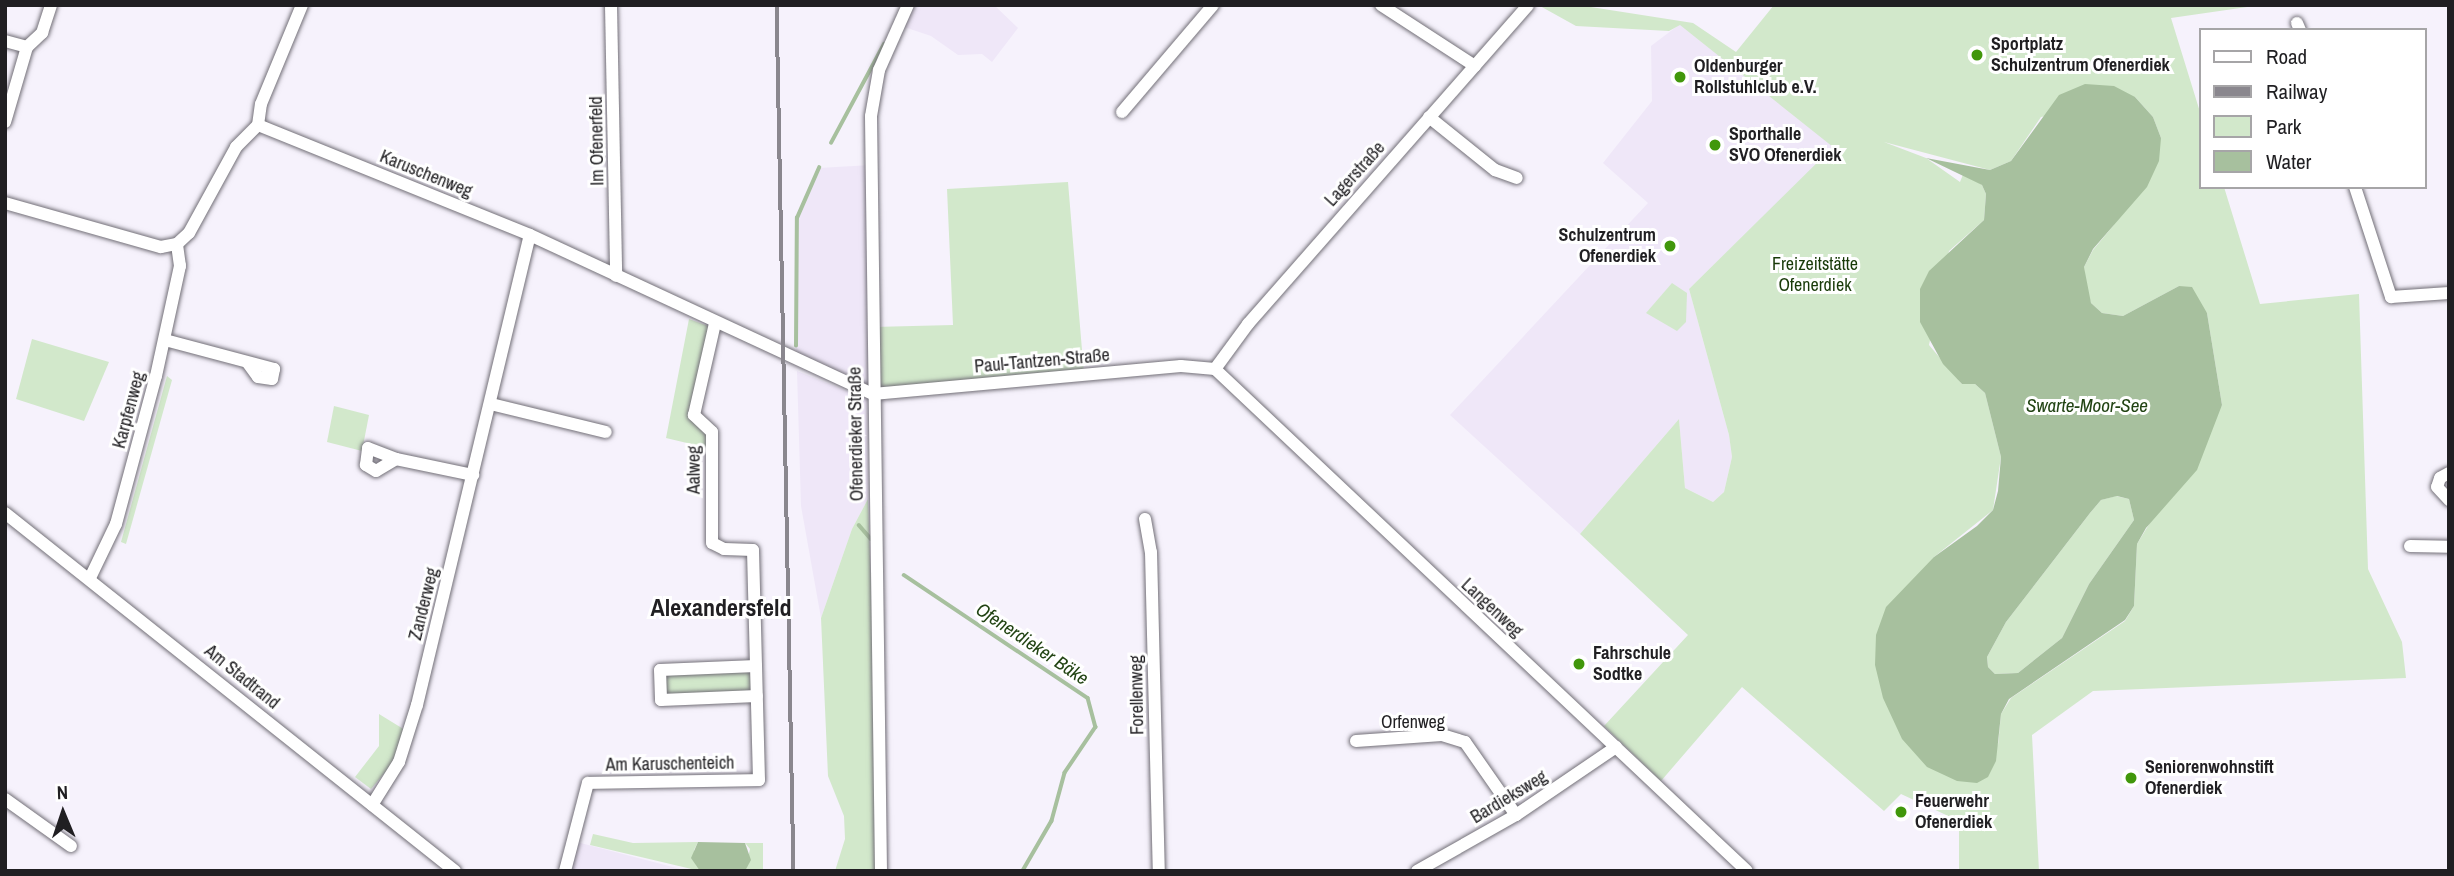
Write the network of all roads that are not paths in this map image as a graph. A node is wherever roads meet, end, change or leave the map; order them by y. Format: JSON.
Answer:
{"nodes":[{"id":1,"x":51,"y":5,"type":"edge"},
{"id":2,"x":302,"y":5,"type":"edge"},
{"id":3,"x":611,"y":5,"type":"edge"},
{"id":4,"x":908,"y":5,"type":"edge"},
{"id":5,"x":1213,"y":5,"type":"edge"},
{"id":6,"x":1381,"y":5,"type":"edge"},
{"id":7,"x":1528,"y":5,"type":"edge"},
{"id":8,"x":5,"y":41,"type":"edge"},
{"id":9,"x":27,"y":47,"type":"junction"},
{"id":10,"x":1475,"y":66,"type":"junction"},
{"id":11,"x":1122,"y":112,"type":"dead end"},
{"id":12,"x":1429,"y":117,"type":"junction"},
{"id":13,"x":5,"y":122,"type":"edge"},
{"id":14,"x":258,"y":125,"type":"junction"},
{"id":15,"x":1517,"y":178,"type":"dead end"},
{"id":16,"x":2356,"y":189,"type":"edge"},
{"id":17,"x":5,"y":203,"type":"edge"},
{"id":18,"x":530,"y":236,"type":"junction"},
{"id":19,"x":177,"y":244,"type":"junction"},
{"id":20,"x":616,"y":276,"type":"junction"},
{"id":21,"x":2449,"y":293,"type":"edge"},
{"id":22,"x":715,"y":323,"type":"junction"},
{"id":23,"x":165,"y":340,"type":"junction"},
{"id":24,"x":248,"y":363,"type":"dead end"},
{"id":25,"x":1214,"y":369,"type":"junction"},
{"id":26,"x":873,"y":394,"type":"junction"},
{"id":27,"x":491,"y":404,"type":"junction"},
{"id":28,"x":606,"y":432,"type":"dead end"},
{"id":29,"x":396,"y":459,"type":"dead end"},
{"id":30,"x":2449,"y":473,"type":"edge"},
{"id":31,"x":473,"y":475,"type":"junction"},
{"id":32,"x":2449,"y":500,"type":"edge"},
{"id":33,"x":5,"y":513,"type":"edge"},
{"id":34,"x":1145,"y":519,"type":"dead end"},
{"id":35,"x":712,"y":543,"type":"joint"},
{"id":36,"x":2410,"y":546,"type":"dead end"},
{"id":37,"x":2449,"y":547,"type":"edge"},
{"id":38,"x":90,"y":578,"type":"junction"},
{"id":39,"x":756,"y":666,"type":"junction"},
{"id":40,"x":757,"y":696,"type":"junction"},
{"id":41,"x":1356,"y":741,"type":"dead end"},
{"id":42,"x":1616,"y":747,"type":"junction"},
{"id":43,"x":5,"y":799,"type":"edge"},
{"id":44,"x":372,"y":805,"type":"junction"},
{"id":45,"x":1516,"y":815,"type":"junction"},
{"id":46,"x":71,"y":846,"type":"dead end"},
{"id":47,"x":455,"y":871,"type":"edge"},
{"id":48,"x":565,"y":871,"type":"edge"},
{"id":49,"x":881,"y":871,"type":"edge"},
{"id":50,"x":1158,"y":871,"type":"edge"},
{"id":51,"x":1417,"y":871,"type":"edge"},
{"id":52,"x":1747,"y":871,"type":"edge"}],
"edges":[{"from":1,"to":9,"type":"street"},
{"from":2,"to":14,"type":"street"},
{"from":3,"to":20,"type":"street","name":"Im Ofenerfeld"},
{"from":4,"to":26,"type":"street","name":"Ofenerdieker Straße"},
{"from":5,"to":11,"type":"street"},
{"from":6,"to":10,"type":"street"},
{"from":7,"to":10,"type":"street","name":"Lagerstraße"},
{"from":8,"to":9,"type":"street"},
{"from":9,"to":13,"type":"street"},
{"from":10,"to":12,"type":"street","name":"Lagerstraße"},
{"from":12,"to":15,"type":"street"},
{"from":12,"to":25,"type":"street","name":"Lagerstraße"},
{"from":14,"to":18,"type":"street","name":"Karuschenweg"},
{"from":14,"to":19,"type":"street"},
{"from":16,"to":21,"type":"street"},
{"from":17,"to":19,"type":"street"},
{"from":18,"to":20,"type":"street","name":"Karuschenweg"},
{"from":18,"to":27,"type":"street","name":"Zanderweg"},
{"from":19,"to":23,"type":"street","name":"Karpfenweg"},
{"from":20,"to":22,"type":"street","name":"Karuschenweg"},
{"from":22,"to":26,"type":"street","name":"Karuschenweg"},
{"from":22,"to":35,"type":"street","name":"Aalweg"},
{"from":23,"to":24,"type":"street"},
{"from":23,"to":38,"type":"street","name":"Karpfenweg"},
{"from":25,"to":26,"type":"street","name":"Paul-Tantzen-Straße"},
{"from":25,"to":42,"type":"street","name":"Langenweg"},
{"from":26,"to":49,"type":"street","name":"Ofenerdieker Straße"},
{"from":27,"to":28,"type":"street"},
{"from":27,"to":31,"type":"street","name":"Zanderweg"},
{"from":29,"to":31,"type":"street"},
{"from":30,"to":32,"type":"street"},
{"from":31,"to":44,"type":"street","name":"Zanderweg"},
{"from":33,"to":38,"type":"street","name":"Am Stadtrand"},
{"from":34,"to":50,"type":"street","name":"Forellenweg"},
{"from":35,"to":39,"type":"street","name":"Am Karuschenteich"},
{"from":36,"to":37,"type":"street"},
{"from":38,"to":44,"type":"street","name":"Am Stadtrand"},
{"from":39,"to":40,"type":"street","name":"Am Karuschenteich"},
{"from":39,"to":40,"type":"street"},
{"from":40,"to":48,"type":"street","name":"Am Karuschenteich"},
{"from":41,"to":45,"type":"street","name":"Orfenweg"},
{"from":42,"to":45,"type":"street","name":"Bardieksweg"},
{"from":42,"to":52,"type":"street","name":"Langenweg"},
{"from":43,"to":46,"type":"street"},
{"from":44,"to":47,"type":"street","name":"Am Stadtrand"},
{"from":45,"to":51,"type":"street","name":"Bardieksweg"}]}
